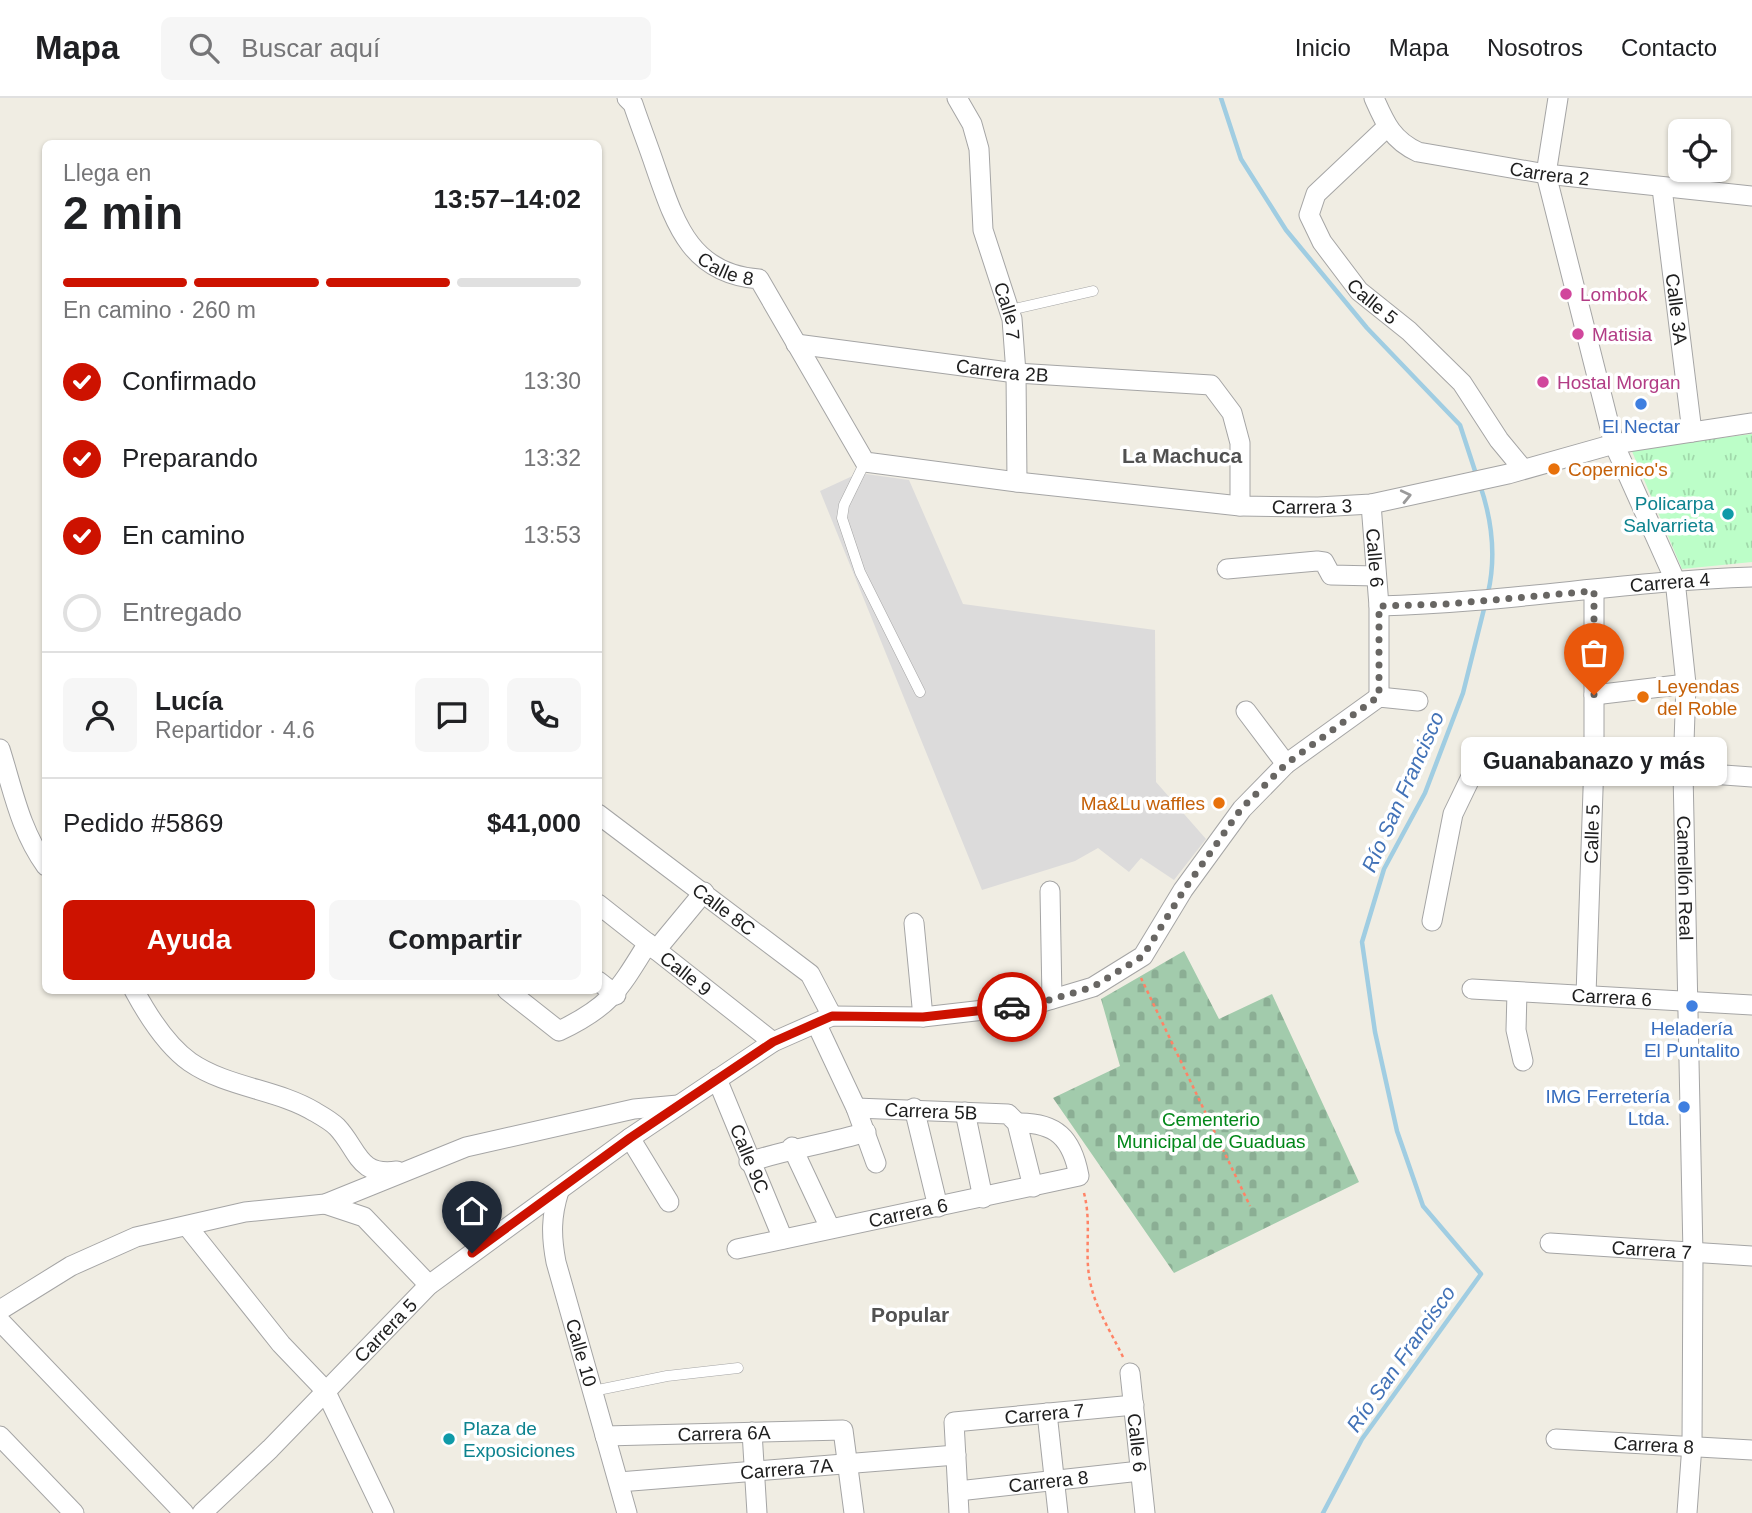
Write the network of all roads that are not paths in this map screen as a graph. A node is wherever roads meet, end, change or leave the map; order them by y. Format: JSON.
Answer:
{"nodes":[{"id":1,"x":627,"y":98,"type":"edge"},
{"id":2,"x":957,"y":98,"type":"edge"},
{"id":3,"x":1374,"y":98,"type":"edge"},
{"id":4,"x":1558,"y":98,"type":"edge"},
{"id":5,"x":1387,"y":127,"type":"junction"},
{"id":6,"x":1546,"y":174,"type":"junction"},
{"id":7,"x":1662,"y":188,"type":"junction"},
{"id":8,"x":1752,"y":197,"type":"edge"},
{"id":9,"x":1093,"y":291,"type":"dead end"},
{"id":10,"x":1010,"y":310,"type":"junction"},
{"id":11,"x":796,"y":344,"type":"junction"},
{"id":12,"x":1016,"y":373,"type":"junction"},
{"id":13,"x":1752,"y":423,"type":"edge"},
{"id":14,"x":1692,"y":432,"type":"junction"},
{"id":15,"x":1614,"y":444,"type":"junction"},
{"id":16,"x":865,"y":462,"type":"junction"},
{"id":17,"x":1515,"y":471,"type":"junction"},
{"id":18,"x":1017,"y":482,"type":"junction"},
{"id":19,"x":1371,"y":504,"type":"junction"},
{"id":20,"x":1240,"y":506,"type":"junction"},
{"id":21,"x":1227,"y":569,"type":"dead end"},
{"id":22,"x":1376,"y":576,"type":"junction"},
{"id":23,"x":1752,"y":577,"type":"edge"},
{"id":24,"x":1675,"y":580,"type":"junction"},
{"id":25,"x":1594,"y":591,"type":"junction"},
{"id":26,"x":1379,"y":606,"type":"junction"},
{"id":27,"x":1686,"y":684,"type":"junction"},
{"id":28,"x":920,"y":692,"type":"dead end"},
{"id":29,"x":1594,"y":695,"type":"junction"},
{"id":30,"x":1379,"y":696,"type":"junction"},
{"id":31,"x":1418,"y":701,"type":"dead end"},
{"id":32,"x":1246,"y":711,"type":"dead end"},
{"id":33,"x":0,"y":749,"type":"edge"},
{"id":34,"x":1286,"y":764,"type":"junction"},
{"id":35,"x":1594,"y":766,"type":"junction"},
{"id":36,"x":1683,"y":772,"type":"junction"},
{"id":37,"x":1752,"y":777,"type":"edge"},
{"id":38,"x":602,"y":817,"type":"edge"},
{"id":39,"x":42,"y":860,"type":"edge"},
{"id":40,"x":1050,"y":891,"type":"dead end"},
{"id":41,"x":704,"y":892,"type":"junction"},
{"id":42,"x":602,"y":907,"type":"edge"},
{"id":43,"x":1432,"y":921,"type":"dead end"},
{"id":44,"x":914,"y":923,"type":"dead end"},
{"id":45,"x":652,"y":946,"type":"junction"},
{"id":46,"x":602,"y":984,"type":"edge"},
{"id":47,"x":1472,"y":989,"type":"dead end"},
{"id":48,"x":1517,"y":992,"type":"junction"},
{"id":49,"x":137,"y":994,"type":"edge"},
{"id":50,"x":512,"y":994,"type":"edge"},
{"id":51,"x":617,"y":995,"type":"junction"},
{"id":52,"x":1586,"y":995,"type":"junction"},
{"id":53,"x":1052,"y":999,"type":"junction"},
{"id":54,"x":1687,"y":1001,"type":"junction"},
{"id":55,"x":1752,"y":1005,"type":"edge"},
{"id":56,"x":923,"y":1017,"type":"junction"},
{"id":57,"x":824,"y":1020,"type":"junction"},
{"id":58,"x":773,"y":1042,"type":"junction"},
{"id":59,"x":1523,"y":1061,"type":"dead end"},
{"id":60,"x":717,"y":1079,"type":"junction"},
{"id":61,"x":680,"y":1105,"type":"junction"},
{"id":62,"x":856,"y":1108,"type":"junction"},
{"id":63,"x":914,"y":1108,"type":"junction"},
{"id":64,"x":965,"y":1112,"type":"junction"},
{"id":65,"x":1012,"y":1118,"type":"junction"},
{"id":66,"x":866,"y":1132,"type":"junction"},
{"id":67,"x":630,"y":1138,"type":"junction"},
{"id":68,"x":792,"y":1147,"type":"junction"},
{"id":69,"x":749,"y":1162,"type":"junction"},
{"id":70,"x":876,"y":1163,"type":"dead end"},
{"id":71,"x":409,"y":1169,"type":"junction"},
{"id":72,"x":1033,"y":1187,"type":"junction"},
{"id":73,"x":559,"y":1191,"type":"junction"},
{"id":74,"x":983,"y":1198,"type":"junction"},
{"id":75,"x":669,"y":1202,"type":"dead end"},
{"id":76,"x":325,"y":1204,"type":"junction"},
{"id":77,"x":939,"y":1207,"type":"junction"},
{"id":78,"x":187,"y":1226,"type":"junction"},
{"id":79,"x":830,"y":1228,"type":"junction"},
{"id":80,"x":783,"y":1238,"type":"junction"},
{"id":81,"x":1550,"y":1243,"type":"dead end"},
{"id":82,"x":737,"y":1249,"type":"dead end"},
{"id":83,"x":1693,"y":1254,"type":"junction"},
{"id":84,"x":1752,"y":1256,"type":"edge"},
{"id":85,"x":429,"y":1285,"type":"junction"},
{"id":86,"x":20,"y":1297,"type":"junction"},
{"id":87,"x":0,"y":1310,"type":"edge"},
{"id":88,"x":0,"y":1322,"type":"edge"},
{"id":89,"x":738,"y":1368,"type":"dead end"},
{"id":90,"x":1130,"y":1373,"type":"road end"},
{"id":91,"x":325,"y":1390,"type":"junction"},
{"id":92,"x":593,"y":1391,"type":"junction"},
{"id":93,"x":1133,"y":1405,"type":"junction"},
{"id":94,"x":1047,"y":1413,"type":"junction"},
{"id":95,"x":752,"y":1432,"type":"junction"},
{"id":96,"x":0,"y":1436,"type":"edge"},
{"id":97,"x":605,"y":1436,"type":"junction"},
{"id":98,"x":1556,"y":1439,"type":"dead end"},
{"id":99,"x":1692,"y":1445,"type":"junction"},
{"id":100,"x":1752,"y":1450,"type":"edge"},
{"id":101,"x":956,"y":1455,"type":"junction"},
{"id":102,"x":848,"y":1463,"type":"junction"},
{"id":103,"x":754,"y":1471,"type":"junction"},
{"id":104,"x":1140,"y":1471,"type":"junction"},
{"id":105,"x":1056,"y":1480,"type":"junction"},
{"id":106,"x":619,"y":1482,"type":"junction"},
{"id":107,"x":958,"y":1491,"type":"junction"},
{"id":108,"x":74,"y":1513,"type":"edge"},
{"id":109,"x":184,"y":1513,"type":"edge"},
{"id":110,"x":202,"y":1513,"type":"edge"},
{"id":111,"x":384,"y":1513,"type":"edge"},
{"id":112,"x":627,"y":1513,"type":"edge"},
{"id":113,"x":757,"y":1513,"type":"edge"},
{"id":114,"x":854,"y":1513,"type":"edge"},
{"id":115,"x":959,"y":1513,"type":"edge"},
{"id":116,"x":1058,"y":1513,"type":"edge"},
{"id":117,"x":1145,"y":1513,"type":"edge"},
{"id":118,"x":1687,"y":1513,"type":"edge"}],
"edges":[{"from":1,"to":11,"type":"street","name":"Calle 8"},
{"from":2,"to":10,"type":"street","name":"Calle 7"},
{"from":3,"to":5,"type":"street","name":"Carrera 2"},
{"from":4,"to":6,"type":"street","name":"Camellón Real"},
{"from":5,"to":6,"type":"street","name":"Carrera 2"},
{"from":5,"to":17,"type":"street","name":"Calle 5"},
{"from":6,"to":7,"type":"street","name":"Carrera 2"},
{"from":6,"to":15,"type":"street","name":"Camellón Real"},
{"from":7,"to":8,"type":"street","name":"Carrera 2"},
{"from":7,"to":14,"type":"street","name":"Calle 3A"},
{"from":9,"to":10,"type":"lane"},
{"from":10,"to":12,"type":"street","name":"Calle 7"},
{"from":11,"to":12,"type":"street","name":"Carrera 2B"},
{"from":11,"to":16,"type":"street","name":"Calle 8"},
{"from":12,"to":18,"type":"street","name":"Calle 7"},
{"from":12,"to":20,"type":"street","name":"Carrera 2B"},
{"from":13,"to":14,"type":"street","name":"Carrera 3"},
{"from":14,"to":15,"type":"street","name":"Carrera 3"},
{"from":15,"to":17,"type":"street","name":"Carrera 3"},
{"from":15,"to":24,"type":"street","name":"Camellón Real"},
{"from":16,"to":18,"type":"street","name":"Carrera 3"},
{"from":16,"to":28,"type":"lane"},
{"from":19,"to":17,"type":"street","name":"Carrera 3","one_way":true},
{"from":18,"to":20,"type":"street","name":"Carrera 3"},
{"from":19,"to":20,"type":"street","name":"Carrera 3"},
{"from":19,"to":22,"type":"street","name":"Calle 6"},
{"from":21,"to":22,"type":"street"},
{"from":22,"to":26,"type":"street","name":"Calle 6"},
{"from":23,"to":24,"type":"street","name":"Carrera 4"},
{"from":24,"to":25,"type":"street","name":"Carrera 4"},
{"from":24,"to":27,"type":"street","name":"Camellón Real"},
{"from":25,"to":26,"type":"street","name":"Carrera 4"},
{"from":25,"to":29,"type":"street","name":"Calle 5"},
{"from":26,"to":30,"type":"street","name":"Calle 6"},
{"from":27,"to":29,"type":"street"},
{"from":27,"to":36,"type":"street","name":"Camellón Real"},
{"from":29,"to":35,"type":"street","name":"Calle 5"},
{"from":30,"to":31,"type":"street"},
{"from":30,"to":34,"type":"street","name":"Carrera 5"},
{"from":32,"to":34,"type":"street"},
{"from":33,"to":39,"type":"street"},
{"from":34,"to":53,"type":"street","name":"Carrera 5"},
{"from":35,"to":36,"type":"street"},
{"from":35,"to":43,"type":"street"},
{"from":35,"to":52,"type":"street","name":"Calle 5"},
{"from":36,"to":37,"type":"street"},
{"from":36,"to":54,"type":"street","name":"Camellón Real"},
{"from":38,"to":41,"type":"street","name":"Calle 8C"},
{"from":40,"to":53,"type":"street"},
{"from":41,"to":45,"type":"street"},
{"from":41,"to":57,"type":"street","name":"Calle 8C"},
{"from":42,"to":45,"type":"street","name":"Calle 9"},
{"from":44,"to":56,"type":"street"},
{"from":45,"to":51,"type":"street"},
{"from":45,"to":58,"type":"street","name":"Calle 9"},
{"from":46,"to":51,"type":"street"},
{"from":47,"to":48,"type":"street","name":"Carrera 6"},
{"from":48,"to":52,"type":"street","name":"Carrera 6"},
{"from":48,"to":59,"type":"street"},
{"from":49,"to":71,"type":"street"},
{"from":50,"to":51,"type":"street"},
{"from":52,"to":54,"type":"street","name":"Carrera 6"},
{"from":53,"to":56,"type":"street","name":"Carrera 5"},
{"from":54,"to":55,"type":"street","name":"Carrera 6"},
{"from":54,"to":83,"type":"street","name":"Camellón Real"},
{"from":56,"to":57,"type":"street","name":"Carrera 5"},
{"from":57,"to":58,"type":"street","name":"Carrera 5"},
{"from":57,"to":62,"type":"street"},
{"from":58,"to":60,"type":"street","name":"Carrera 5"},
{"from":60,"to":61,"type":"street","name":"Carrera 5"},
{"from":60,"to":69,"type":"street","name":"Calle 9C"},
{"from":61,"to":67,"type":"street","name":"Carrera 5"},
{"from":61,"to":71,"type":"street"},
{"from":62,"to":63,"type":"street","name":"Carrera 5B"},
{"from":62,"to":66,"type":"street"},
{"from":63,"to":64,"type":"street","name":"Carrera 5B"},
{"from":63,"to":77,"type":"street"},
{"from":64,"to":65,"type":"street","name":"Carrera 5B"},
{"from":64,"to":74,"type":"street"},
{"from":65,"to":72,"type":"street"},
{"from":65,"to":72,"type":"street","name":"Carrera 6"},
{"from":66,"to":68,"type":"street","name":"Carrera 5B"},
{"from":66,"to":70,"type":"street"},
{"from":67,"to":73,"type":"street","name":"Carrera 5"},
{"from":67,"to":75,"type":"street"},
{"from":68,"to":69,"type":"street","name":"Carrera 5B"},
{"from":68,"to":79,"type":"street"},
{"from":69,"to":80,"type":"street","name":"Calle 9C"},
{"from":71,"to":76,"type":"street"},
{"from":72,"to":74,"type":"street","name":"Carrera 6"},
{"from":73,"to":85,"type":"street","name":"Carrera 5"},
{"from":73,"to":92,"type":"street","name":"Calle 10"},
{"from":74,"to":77,"type":"street","name":"Carrera 6"},
{"from":76,"to":78,"type":"street"},
{"from":76,"to":85,"type":"street"},
{"from":77,"to":79,"type":"street","name":"Carrera 6"},
{"from":78,"to":86,"type":"street"},
{"from":78,"to":91,"type":"street"},
{"from":79,"to":80,"type":"street","name":"Carrera 6"},
{"from":80,"to":82,"type":"street","name":"Carrera 6"},
{"from":81,"to":83,"type":"street","name":"Carrera 7"},
{"from":83,"to":84,"type":"street","name":"Carrera 7"},
{"from":83,"to":99,"type":"street","name":"Camellón Real"},
{"from":85,"to":91,"type":"street","name":"Carrera 5"},
{"from":86,"to":87,"type":"street"},
{"from":86,"to":88,"type":"street"},
{"from":88,"to":109,"type":"street"},
{"from":89,"to":92,"type":"lane"},
{"from":90,"to":93,"type":"street","name":"Calle 6"},
{"from":91,"to":110,"type":"street","name":"Carrera 5"},
{"from":91,"to":111,"type":"street"},
{"from":92,"to":97,"type":"street","name":"Calle 10"},
{"from":93,"to":94,"type":"street","name":"Carrera 7"},
{"from":93,"to":104,"type":"street","name":"Calle 6"},
{"from":94,"to":101,"type":"street","name":"Carrera 7"},
{"from":94,"to":105,"type":"street"},
{"from":95,"to":97,"type":"street","name":"Carrera 6A"},
{"from":95,"to":102,"type":"street","name":"Carrera 6A"},
{"from":95,"to":103,"type":"street"},
{"from":96,"to":108,"type":"street"},
{"from":97,"to":106,"type":"street","name":"Calle 10"},
{"from":98,"to":99,"type":"street","name":"Carrera 8"},
{"from":99,"to":100,"type":"street","name":"Carrera 8"},
{"from":99,"to":118,"type":"street","name":"Camellón Real"},
{"from":101,"to":102,"type":"street","name":"Carrera 7A"},
{"from":101,"to":107,"type":"street"},
{"from":102,"to":103,"type":"street","name":"Carrera 7A"},
{"from":102,"to":114,"type":"street"},
{"from":103,"to":106,"type":"street","name":"Carrera 7A"},
{"from":103,"to":113,"type":"street"},
{"from":104,"to":105,"type":"street","name":"Carrera 8"},
{"from":104,"to":117,"type":"street","name":"Calle 6"},
{"from":105,"to":107,"type":"street","name":"Carrera 8"},
{"from":105,"to":116,"type":"street"},
{"from":106,"to":112,"type":"street","name":"Calle 10"},
{"from":107,"to":115,"type":"street"}]}
